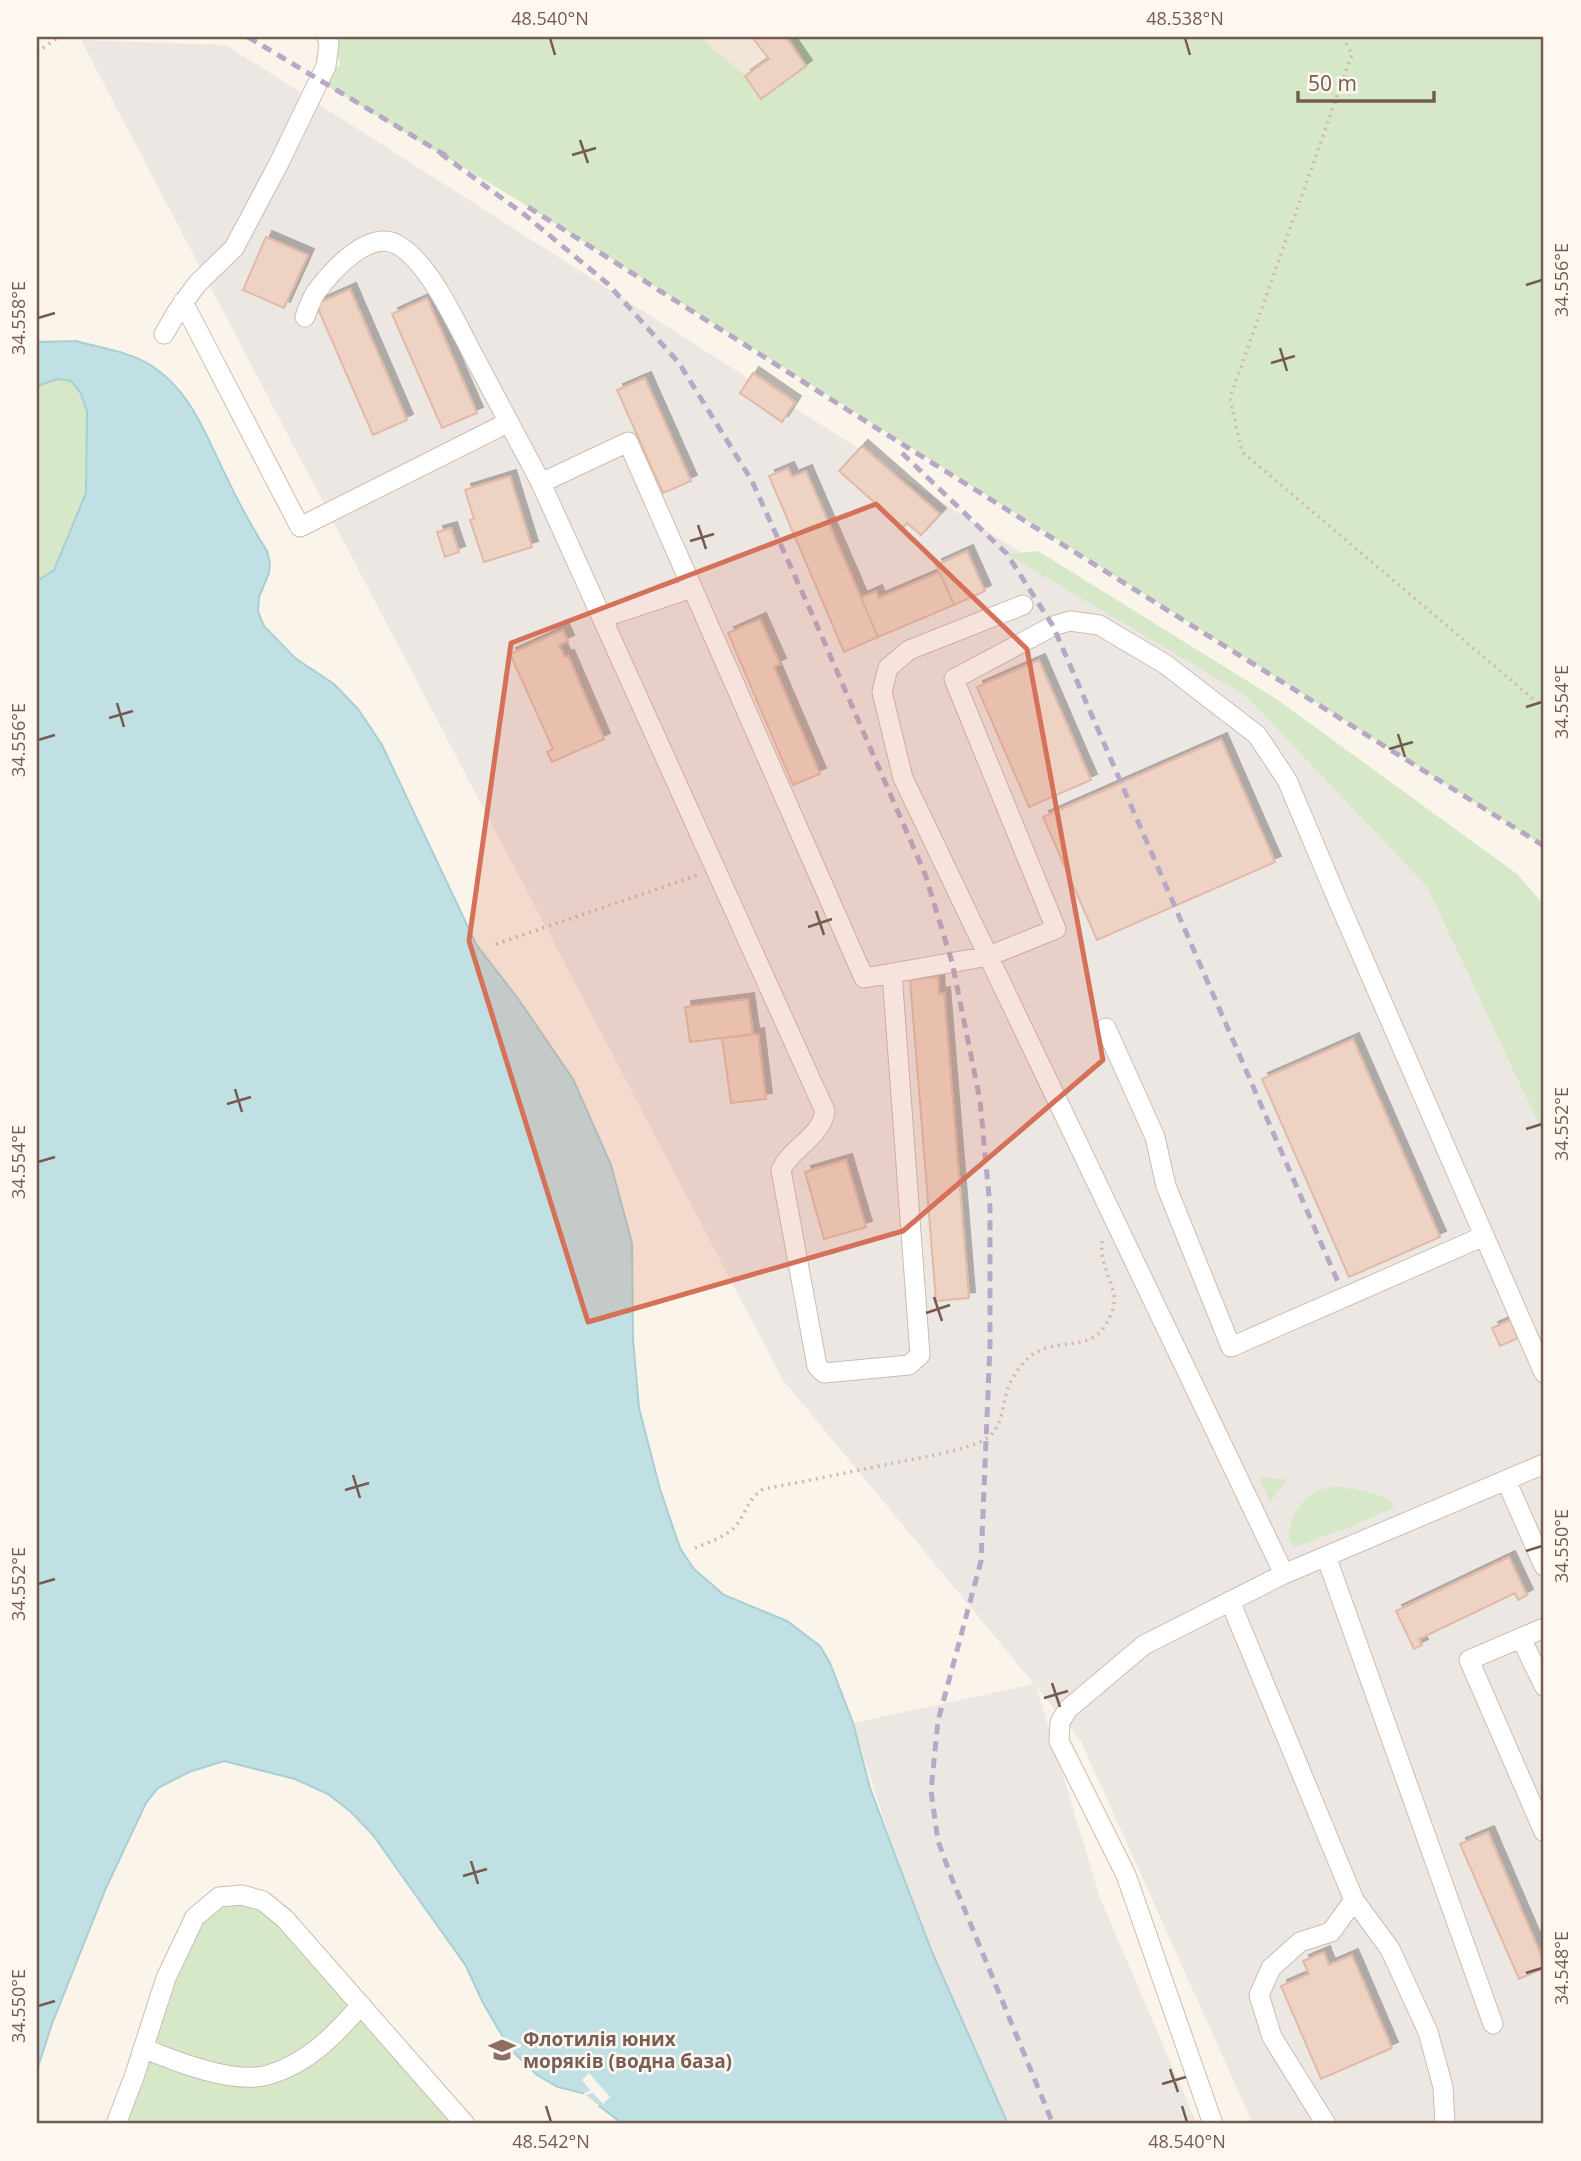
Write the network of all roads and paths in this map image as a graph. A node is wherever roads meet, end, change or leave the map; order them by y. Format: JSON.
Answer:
{"nodes":[{"id":1,"x":59,"y":37,"type":"edge"},
{"id":2,"x":327,"y":37,"type":"edge"},
{"id":3,"x":1343,"y":37,"type":"edge"},
{"id":4,"x":37,"y":52,"type":"edge"},
{"id":5,"x":184,"y":302,"type":"junction"},
{"id":6,"x":305,"y":317,"type":"dead end"},
{"id":7,"x":164,"y":334,"type":"dead end"},
{"id":8,"x":509,"y":422,"type":"junction"},
{"id":9,"x":541,"y":483,"type":"junction"},
{"id":10,"x":692,"y":588,"type":"junction"},
{"id":11,"x":1023,"y":605,"type":"dead end"},
{"id":12,"x":602,"y":618,"type":"junction"},
{"id":13,"x":1544,"y":708,"type":"edge"},
{"id":14,"x":716,"y":869,"type":"junction"},
{"id":15,"x":496,"y":944,"type":"dead end"},
{"id":16,"x":989,"y":956,"type":"junction"},
{"id":17,"x":892,"y":973,"type":"junction"},
{"id":18,"x":1106,"y":1028,"type":"dead end"},
{"id":19,"x":1117,"y":1223,"type":"junction"},
{"id":20,"x":1484,"y":1236,"type":"junction"},
{"id":21,"x":1544,"y":1373,"type":"edge"},
{"id":22,"x":1544,"y":1464,"type":"edge"},
{"id":23,"x":1506,"y":1480,"type":"junction"},
{"id":24,"x":695,"y":1548,"type":"dead end"},
{"id":25,"x":1326,"y":1556,"type":"junction"},
{"id":26,"x":1544,"y":1566,"type":"edge"},
{"id":27,"x":1284,"y":1574,"type":"junction"},
{"id":28,"x":1230,"y":1601,"type":"junction"},
{"id":29,"x":1544,"y":1628,"type":"edge"},
{"id":30,"x":1521,"y":1638,"type":"junction"},
{"id":31,"x":1544,"y":1686,"type":"edge"},
{"id":32,"x":1544,"y":1832,"type":"edge"},
{"id":33,"x":1354,"y":1900,"type":"junction"},
{"id":34,"x":361,"y":2005,"type":"junction"},
{"id":35,"x":1493,"y":2024,"type":"dead end"},
{"id":36,"x":143,"y":2048,"type":"junction"},
{"id":37,"x":116,"y":2124,"type":"edge"},
{"id":38,"x":465,"y":2124,"type":"edge"},
{"id":39,"x":1213,"y":2124,"type":"edge"},
{"id":40,"x":1326,"y":2124,"type":"edge"},
{"id":41,"x":1445,"y":2124,"type":"edge"}],
"edges":[{"from":1,"to":4,"type":"path"},
{"from":2,"to":5,"type":"street"},
{"from":3,"to":13,"type":"path"},
{"from":5,"to":7,"type":"street"},
{"from":5,"to":8,"type":"street"},
{"from":6,"to":8,"type":"street"},
{"from":8,"to":9,"type":"street"},
{"from":9,"to":10,"type":"street"},
{"from":9,"to":12,"type":"street"},
{"from":10,"to":12,"type":"street"},
{"from":10,"to":17,"type":"street"},
{"from":11,"to":16,"type":"street"},
{"from":12,"to":14,"type":"street"},
{"from":14,"to":15,"type":"path"},
{"from":14,"to":17,"type":"street"},
{"from":16,"to":17,"type":"street"},
{"from":16,"to":19,"type":"street"},
{"from":16,"to":20,"type":"street"},
{"from":18,"to":20,"type":"street"},
{"from":19,"to":24,"type":"path"},
{"from":19,"to":27,"type":"street"},
{"from":20,"to":21,"type":"street"},
{"from":22,"to":23,"type":"street"},
{"from":23,"to":25,"type":"street"},
{"from":23,"to":26,"type":"street"},
{"from":25,"to":27,"type":"street"},
{"from":25,"to":35,"type":"street"},
{"from":27,"to":28,"type":"street"},
{"from":28,"to":33,"type":"street"},
{"from":28,"to":39,"type":"street"},
{"from":29,"to":30,"type":"street"},
{"from":30,"to":31,"type":"street"},
{"from":30,"to":32,"type":"street"},
{"from":33,"to":40,"type":"street"},
{"from":33,"to":41,"type":"street"},
{"from":34,"to":36,"type":"street"},
{"from":34,"to":36,"type":"street"},
{"from":34,"to":38,"type":"street"},
{"from":36,"to":37,"type":"street"}]}
